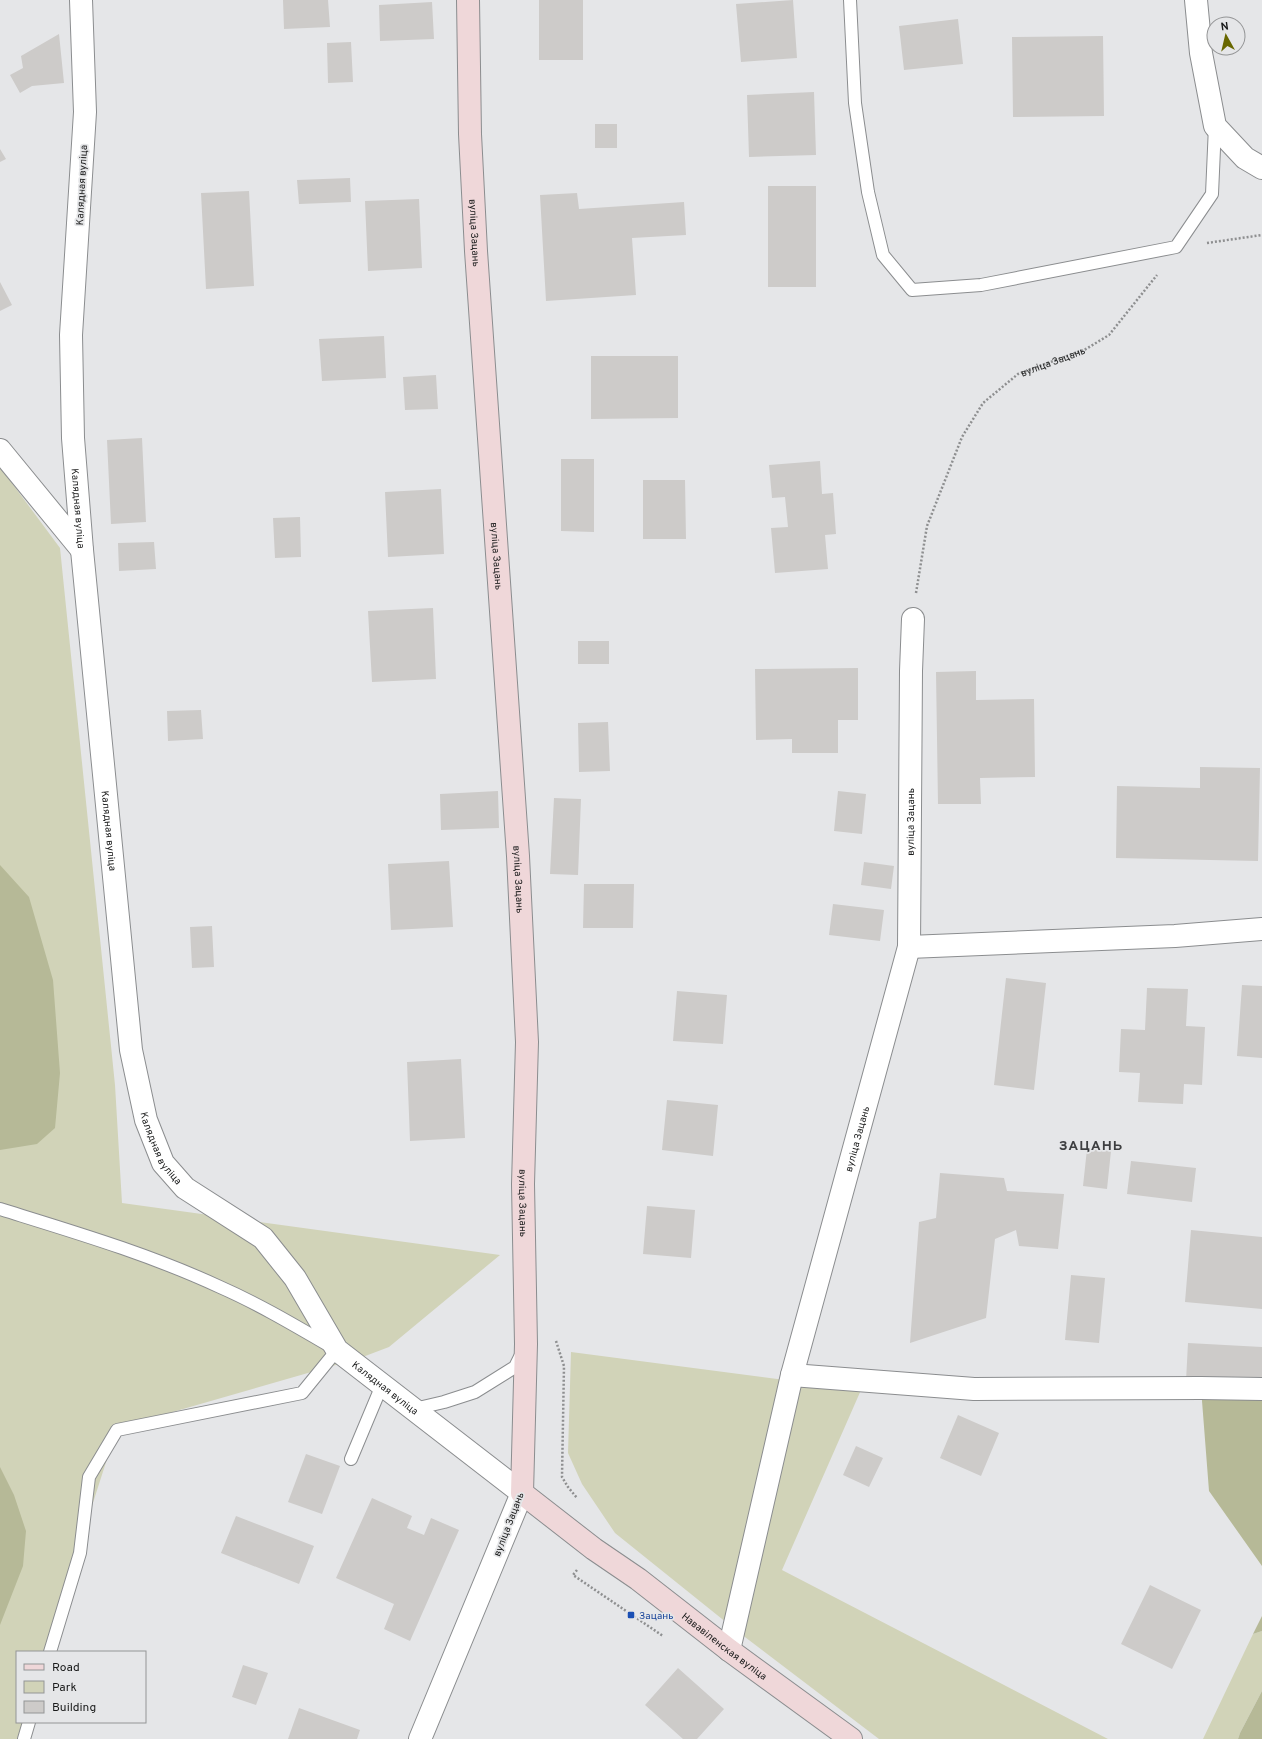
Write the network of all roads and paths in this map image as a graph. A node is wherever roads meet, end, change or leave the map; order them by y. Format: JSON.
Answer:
{"nodes":[{"id":1,"x":81,"y":0,"type":"edge"},
{"id":2,"x":468,"y":0,"type":"edge"},
{"id":3,"x":850,"y":0,"type":"edge"},
{"id":4,"x":1196,"y":0,"type":"edge"},
{"id":5,"x":1215,"y":126,"type":"junction"},
{"id":6,"x":1262,"y":168,"type":"edge"},
{"id":7,"x":1262,"y":235,"type":"edge"},
{"id":8,"x":1176,"y":247,"type":"junction"},
{"id":9,"x":0,"y":450,"type":"edge"},
{"id":10,"x":82,"y":550,"type":"junction"},
{"id":11,"x":916,"y":596,"type":"dead end"},
{"id":12,"x":913,"y":620,"type":"dead end"},
{"id":13,"x":1262,"y":929,"type":"edge"},
{"id":14,"x":909,"y":947,"type":"junction"},
{"id":15,"x":0,"y":1209,"type":"edge"},
{"id":16,"x":526,"y":1344,"type":"junction"},
{"id":17,"x":337,"y":1350,"type":"junction"},
{"id":18,"x":564,"y":1366,"type":"dead end"},
{"id":19,"x":792,"y":1375,"type":"junction"},
{"id":20,"x":382,"y":1385,"type":"junction"},
{"id":21,"x":1262,"y":1389,"type":"edge"},
{"id":22,"x":414,"y":1409,"type":"junction"},
{"id":23,"x":351,"y":1459,"type":"dead end"},
{"id":24,"x":522,"y":1493,"type":"junction"},
{"id":25,"x":583,"y":1503,"type":"dead end"},
{"id":26,"x":594,"y":1548,"type":"junction"},
{"id":27,"x":573,"y":1575,"type":"dead end"},
{"id":28,"x":729,"y":1650,"type":"junction"},
{"id":29,"x":50,"y":1651,"type":"edge"},
{"id":30,"x":29,"y":1723,"type":"edge"},
{"id":31,"x":24,"y":1739,"type":"edge"},
{"id":32,"x":420,"y":1739,"type":"edge"},
{"id":33,"x":851,"y":1739,"type":"edge"}],
"edges":[{"from":1,"to":10,"type":"street","name":"Калядная вуліца"},
{"from":2,"to":16,"type":"street","name":"вуліца Зацань"},
{"from":3,"to":8,"type":"lane"},
{"from":4,"to":5,"type":"street"},
{"from":5,"to":6,"type":"street"},
{"from":5,"to":8,"type":"lane"},
{"from":7,"to":8,"type":"path"},
{"from":8,"to":11,"type":"path","name":"вуліца Зацань"},
{"from":9,"to":10,"type":"street"},
{"from":10,"to":17,"type":"street","name":"Калядная вуліца"},
{"from":12,"to":14,"type":"street","name":"вуліца Зацань"},
{"from":13,"to":14,"type":"street"},
{"from":14,"to":19,"type":"street","name":"вуліца Зацань"},
{"from":15,"to":17,"type":"lane"},
{"from":16,"to":22,"type":"lane"},
{"from":16,"to":24,"type":"street","name":"вуліца Зацань"},
{"from":17,"to":20,"type":"street","name":"Калядная вуліца"},
{"from":17,"to":29,"type":"lane"},
{"from":18,"to":25,"type":"path"},
{"from":19,"to":21,"type":"street"},
{"from":19,"to":28,"type":"street","name":"вуліца Зацань"},
{"from":20,"to":22,"type":"street","name":"Калядная вуліца"},
{"from":20,"to":23,"type":"lane"},
{"from":22,"to":24,"type":"street","name":"Калядная вуліца"},
{"from":24,"to":26,"type":"street","name":"Нававіленская вуліца"},
{"from":24,"to":32,"type":"street","name":"вуліца Зацань"},
{"from":26,"to":27,"type":"path"},
{"from":26,"to":28,"type":"street","name":"Нававіленская вуліца"},
{"from":28,"to":33,"type":"street","name":"Нававіленская вуліца"},
{"from":30,"to":31,"type":"lane"}]}
